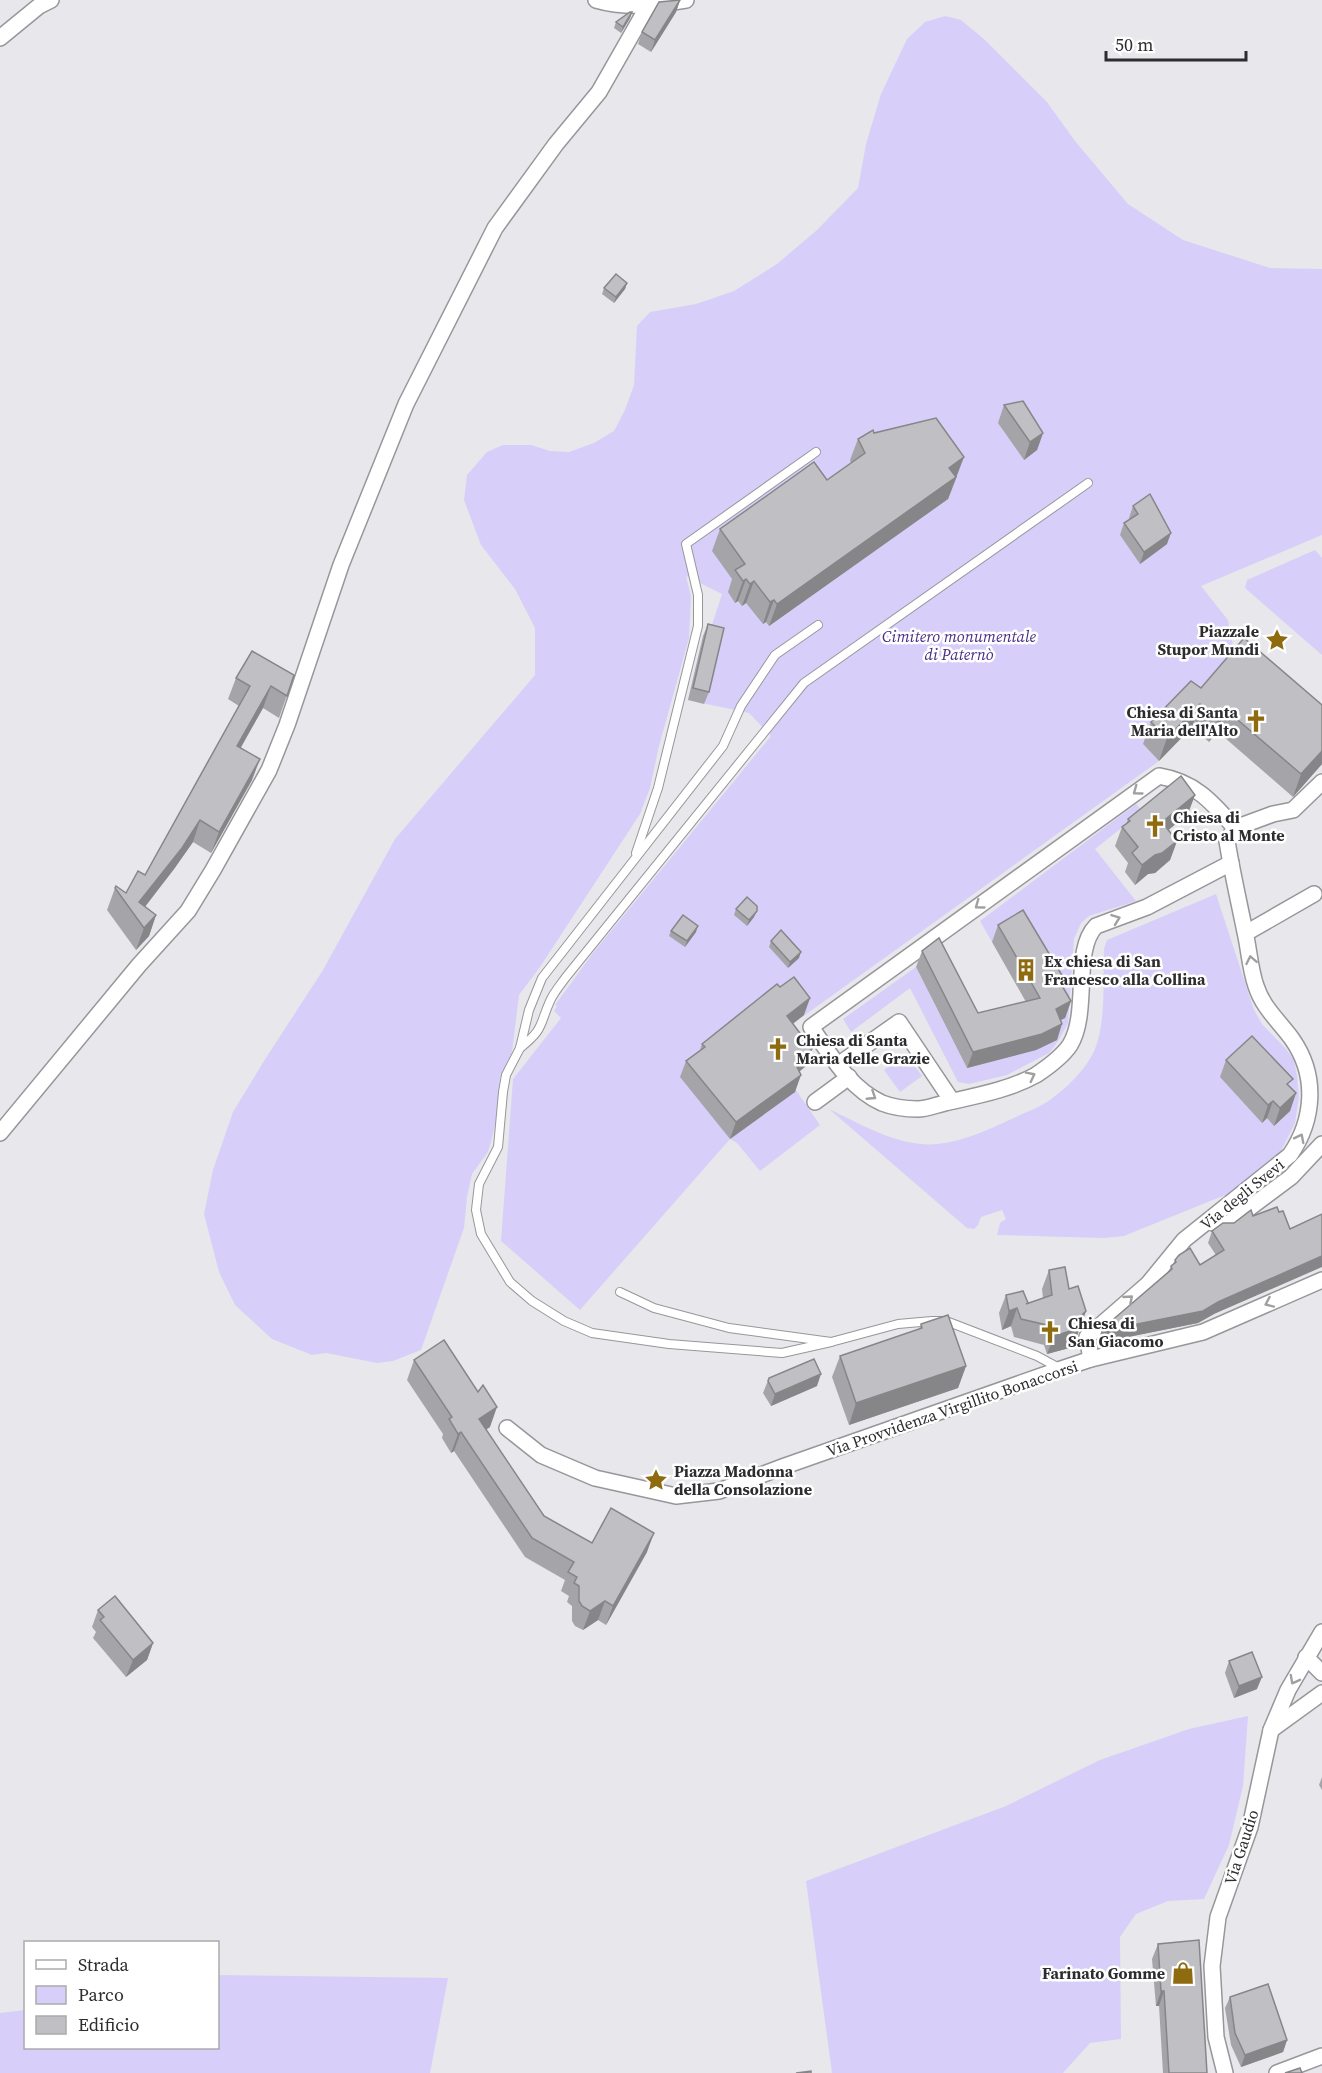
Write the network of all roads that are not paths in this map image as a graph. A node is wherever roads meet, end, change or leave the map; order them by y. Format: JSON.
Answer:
{"nodes":[{"id":1,"x":51,"y":0,"type":"edge"},
{"id":2,"x":596,"y":0,"type":"edge"},
{"id":3,"x":686,"y":0,"type":"edge"},
{"id":4,"x":648,"y":6,"type":"junction"},
{"id":5,"x":0,"y":38,"type":"edge"},
{"id":6,"x":816,"y":452,"type":"dead end"},
{"id":7,"x":1088,"y":483,"type":"dead end"},
{"id":8,"x":818,"y":625,"type":"dead end"},
{"id":9,"x":1322,"y":782,"type":"edge"},
{"id":10,"x":1235,"y":828,"type":"junction"},
{"id":11,"x":634,"y":860,"type":"junction"},
{"id":12,"x":1231,"y":863,"type":"junction"},
{"id":13,"x":1314,"y":894,"type":"dead end"},
{"id":14,"x":1246,"y":933,"type":"junction"},
{"id":15,"x":520,"y":1048,"type":"junction"},
{"id":16,"x":838,"y":1065,"type":"junction"},
{"id":17,"x":849,"y":1077,"type":"junction"},
{"id":18,"x":952,"y":1101,"type":"junction"},
{"id":19,"x":814,"y":1102,"type":"dead end"},
{"id":20,"x":0,"y":1133,"type":"edge"},
{"id":21,"x":1322,"y":1144,"type":"edge"},
{"id":22,"x":1209,"y":1221,"type":"junction"},
{"id":23,"x":1322,"y":1280,"type":"edge"},
{"id":24,"x":620,"y":1292,"type":"dead end"},
{"id":25,"x":831,"y":1342,"type":"junction"},
{"id":26,"x":1091,"y":1359,"type":"junction"},
{"id":27,"x":1061,"y":1369,"type":"junction"},
{"id":28,"x":507,"y":1428,"type":"dead end"},
{"id":29,"x":1322,"y":1632,"type":"edge"},
{"id":30,"x":1306,"y":1657,"type":"junction"},
{"id":31,"x":1322,"y":1672,"type":"edge"},
{"id":32,"x":1322,"y":1693,"type":"edge"},
{"id":33,"x":1271,"y":1730,"type":"junction"},
{"id":34,"x":1322,"y":2056,"type":"edge"},
{"id":35,"x":1225,"y":2073,"type":"edge"},
{"id":36,"x":1277,"y":2073,"type":"edge"}],
"edges":[{"from":1,"to":5,"type":"street"},
{"from":2,"to":4,"type":"street"},
{"from":3,"to":4,"type":"street"},
{"from":4,"to":20,"type":"street"},
{"from":6,"to":11,"type":"lane"},
{"from":7,"to":15,"type":"lane"},
{"from":8,"to":11,"type":"lane"},
{"from":9,"to":10,"type":"street"},
{"from":10,"to":12,"type":"street","name":"Via degli Svevi"},
{"from":10,"to":16,"type":"street","one_way":true},
{"from":11,"to":15,"type":"lane"},
{"from":12,"to":14,"type":"street","name":"Via degli Svevi"},
{"from":18,"to":12,"type":"street","one_way":true},
{"from":13,"to":14,"type":"street"},
{"from":22,"to":14,"type":"street","name":"Via degli Svevi","one_way":true},
{"from":15,"to":25,"type":"lane"},
{"from":16,"to":17,"type":"street"},
{"from":16,"to":18,"type":"street"},
{"from":17,"to":18,"type":"street","one_way":true},
{"from":17,"to":19,"type":"street"},
{"from":21,"to":22,"type":"street"},
{"from":26,"to":22,"type":"street","name":"Via degli Svevi","one_way":true},
{"from":23,"to":26,"type":"street","name":"Via Provvidenza Virgillito Bonaccorsi","one_way":true},
{"from":24,"to":25,"type":"lane"},
{"from":25,"to":27,"type":"lane"},
{"from":26,"to":27,"type":"street","name":"Via Provvidenza Virgillito Bonaccorsi"},
{"from":27,"to":28,"type":"street","name":"Via Provvidenza Virgillito Bonaccorsi"},
{"from":29,"to":30,"type":"street","name":"Via Gaudio"},
{"from":30,"to":31,"type":"street"},
{"from":30,"to":33,"type":"street","name":"Via Gaudio","one_way":true},
{"from":32,"to":33,"type":"street"},
{"from":33,"to":35,"type":"street","name":"Via Gaudio"},
{"from":34,"to":36,"type":"street"}]}
